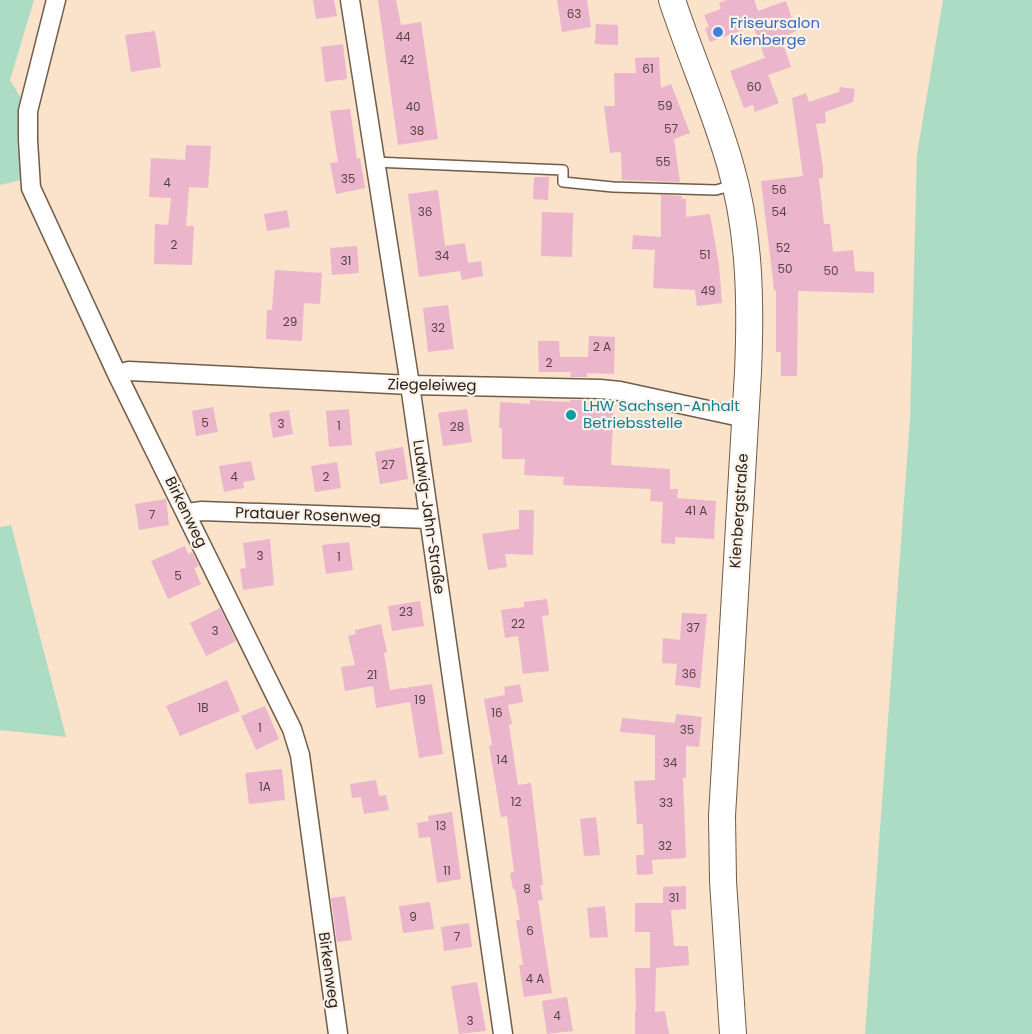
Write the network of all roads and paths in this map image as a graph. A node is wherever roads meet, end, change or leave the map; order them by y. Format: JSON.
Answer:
{"nodes":[{"id":1,"x":56,"y":0,"type":"edge"},
{"id":2,"x":350,"y":0,"type":"edge"},
{"id":3,"x":672,"y":0,"type":"edge"},
{"id":4,"x":374,"y":162,"type":"junction"},
{"id":5,"x":736,"y":185,"type":"junction"},
{"id":6,"x":117,"y":374,"type":"junction"},
{"id":7,"x":410,"y":385,"type":"junction"},
{"id":8,"x":745,"y":418,"type":"junction"},
{"id":9,"x":187,"y":513,"type":"junction"},
{"id":10,"x":429,"y":519,"type":"junction"},
{"id":11,"x":338,"y":1034,"type":"edge"},
{"id":12,"x":503,"y":1034,"type":"edge"},
{"id":13,"x":734,"y":1034,"type":"edge"}],
"edges":[{"from":1,"to":6,"type":"street","name":"Birkenweg"},
{"from":2,"to":4,"type":"street","name":"Ludwig-Jahn-Straße"},
{"from":3,"to":5,"type":"main road","name":"Kienbergstraße"},
{"from":4,"to":5,"type":"lane"},
{"from":4,"to":7,"type":"street","name":"Ludwig-Jahn-Straße"},
{"from":5,"to":8,"type":"main road","name":"Kienbergstraße"},
{"from":6,"to":7,"type":"street","name":"Ziegeleiweg"},
{"from":6,"to":9,"type":"street","name":"Birkenweg"},
{"from":7,"to":8,"type":"street","name":"Ziegeleiweg"},
{"from":7,"to":10,"type":"street","name":"Ludwig-Jahn-Straße"},
{"from":8,"to":13,"type":"main road","name":"Kienbergstraße"},
{"from":9,"to":10,"type":"street","name":"Pratauer Rosenweg"},
{"from":9,"to":11,"type":"street","name":"Birkenweg"},
{"from":10,"to":12,"type":"street","name":"Ludwig-Jahn-Straße"}]}
